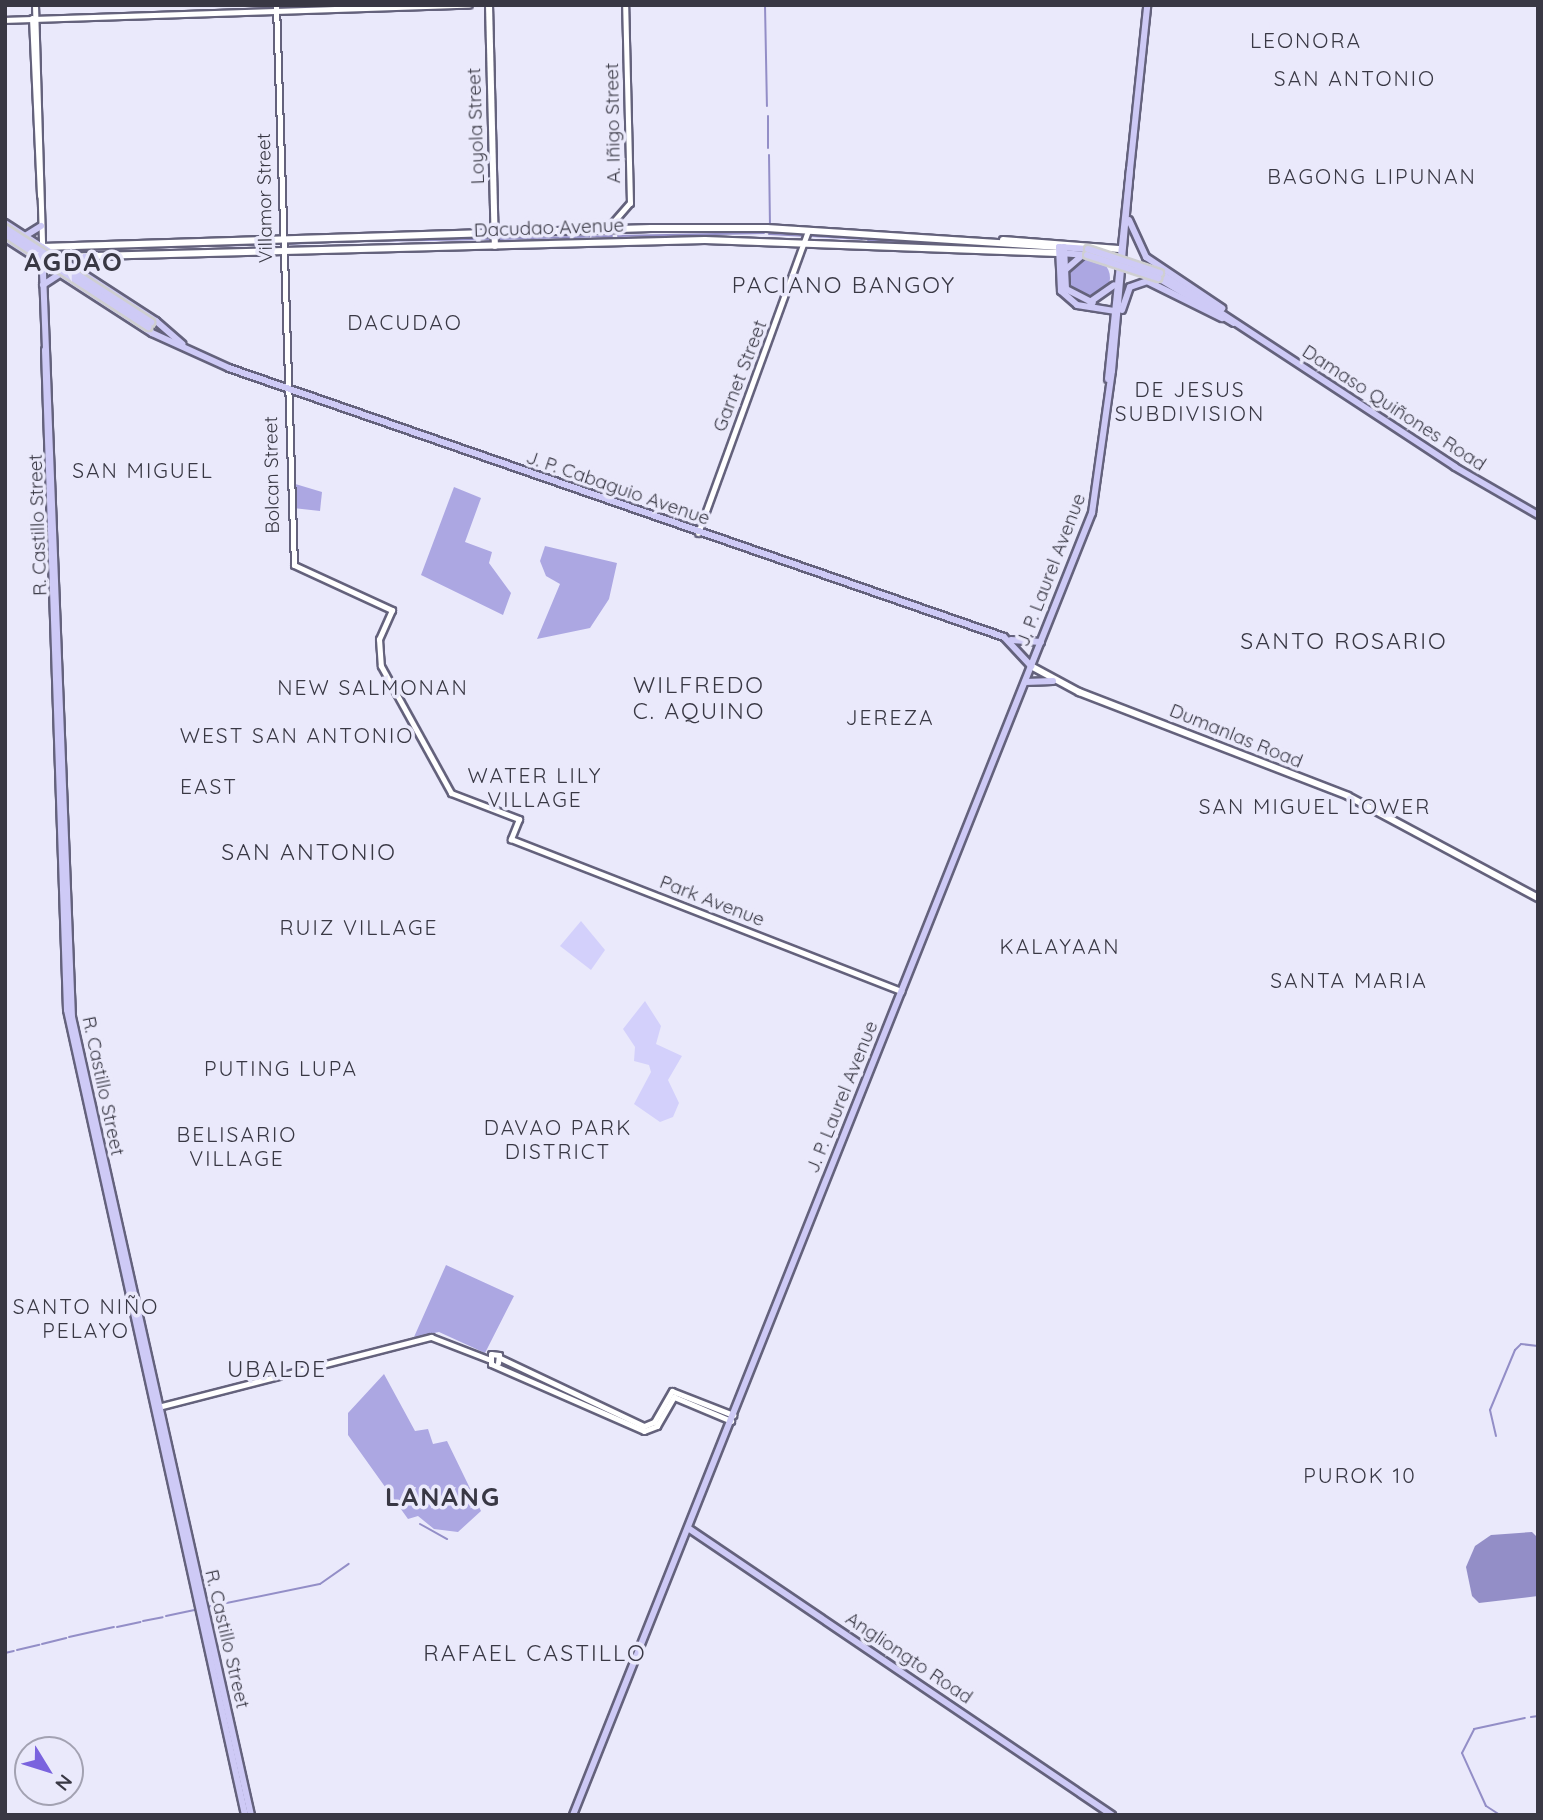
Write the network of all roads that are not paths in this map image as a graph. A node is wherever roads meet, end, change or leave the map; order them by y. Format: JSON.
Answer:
{"nodes":[{"id":1,"x":469,"y":5,"type":"edge"},
{"id":2,"x":489,"y":5,"type":"edge"},
{"id":3,"x":625,"y":5,"type":"edge"},
{"id":4,"x":1147,"y":5,"type":"edge"},
{"id":5,"x":35,"y":8,"type":"edge"},
{"id":6,"x":276,"y":8,"type":"edge"},
{"id":7,"x":35,"y":19,"type":"junction"},
{"id":8,"x":5,"y":20,"type":"edge"},
{"id":9,"x":1130,"y":169,"type":"junction"},
{"id":10,"x":1128,"y":216,"type":"junction"},
{"id":11,"x":5,"y":225,"type":"edge"},
{"id":12,"x":41,"y":226,"type":"junction"},
{"id":13,"x":607,"y":229,"type":"junction"},
{"id":14,"x":808,"y":231,"type":"junction"},
{"id":15,"x":495,"y":232,"type":"junction"},
{"id":16,"x":868,"y":234,"type":"junction"},
{"id":17,"x":5,"y":236,"type":"edge"},
{"id":18,"x":25,"y":236,"type":"junction"},
{"id":19,"x":282,"y":237,"type":"junction"},
{"id":20,"x":121,"y":242,"type":"junction"},
{"id":21,"x":807,"y":242,"type":"junction"},
{"id":22,"x":995,"y":242,"type":"junction"},
{"id":23,"x":495,"y":246,"type":"junction"},
{"id":24,"x":867,"y":246,"type":"junction"},
{"id":25,"x":42,"y":247,"type":"junction"},
{"id":26,"x":1119,"y":249,"type":"junction"},
{"id":27,"x":1061,"y":250,"type":"junction"},
{"id":28,"x":282,"y":251,"type":"junction"},
{"id":29,"x":1086,"y":253,"type":"junction"},
{"id":30,"x":121,"y":255,"type":"junction"},
{"id":31,"x":85,"y":256,"type":"junction"},
{"id":32,"x":58,"y":257,"type":"junction"},
{"id":33,"x":42,"y":262,"type":"junction"},
{"id":34,"x":81,"y":272,"type":"junction"},
{"id":35,"x":1063,"y":273,"type":"junction"},
{"id":36,"x":60,"y":274,"type":"junction"},
{"id":37,"x":1115,"y":284,"type":"junction"},
{"id":38,"x":43,"y":285,"type":"junction"},
{"id":39,"x":1088,"y":303,"type":"junction"},
{"id":40,"x":1100,"y":309,"type":"junction"},
{"id":41,"x":1115,"y":309,"type":"junction"},
{"id":42,"x":1223,"y":316,"type":"junction"},
{"id":43,"x":150,"y":325,"type":"junction"},
{"id":44,"x":1111,"y":325,"type":"junction"},
{"id":45,"x":170,"y":332,"type":"junction"},
{"id":46,"x":1115,"y":338,"type":"junction"},
{"id":47,"x":165,"y":340,"type":"junction"},
{"id":48,"x":185,"y":347,"type":"junction"},
{"id":49,"x":1108,"y":383,"type":"junction"},
{"id":50,"x":286,"y":391,"type":"junction"},
{"id":51,"x":1538,"y":515,"type":"edge"},
{"id":52,"x":698,"y":533,"type":"junction"},
{"id":53,"x":1011,"y":640,"type":"junction"},
{"id":54,"x":1041,"y":642,"type":"junction"},
{"id":55,"x":1031,"y":666,"type":"junction"},
{"id":56,"x":1025,"y":681,"type":"junction"},
{"id":57,"x":1053,"y":681,"type":"junction"},
{"id":58,"x":511,"y":839,"type":"joint"},
{"id":59,"x":1538,"y":898,"type":"edge"},
{"id":60,"x":901,"y":991,"type":"junction"},
{"id":61,"x":488,"y":1359,"type":"junction"},
{"id":62,"x":499,"y":1361,"type":"junction"},
{"id":63,"x":156,"y":1407,"type":"junction"},
{"id":64,"x":732,"y":1418,"type":"junction"},
{"id":65,"x":688,"y":1528,"type":"junction"},
{"id":66,"x":245,"y":1815,"type":"edge"},
{"id":67,"x":251,"y":1815,"type":"edge"},
{"id":68,"x":573,"y":1815,"type":"edge"},
{"id":69,"x":1112,"y":1815,"type":"edge"}],
"edges":[{"from":1,"to":6,"type":"street"},
{"from":2,"to":15,"type":"main road","name":"Loyola Street"},
{"from":3,"to":13,"type":"street","name":"A. Iñigo Street"},
{"from":4,"to":9,"type":"main road","name":"J. P. Laurel Avenue"},
{"from":5,"to":7,"type":"street"},
{"from":6,"to":7,"type":"street"},
{"from":6,"to":19,"type":"street","name":"Villamor Street"},
{"from":7,"to":8,"type":"street"},
{"from":7,"to":12,"type":"street"},
{"from":9,"to":10,"type":"main road","name":"J. P. Laurel Avenue"},
{"from":9,"to":26,"type":"main road","name":"J. P. Laurel Avenue"},
{"from":10,"to":41,"type":"main road","name":"J. P. Laurel Avenue"},
{"from":10,"to":42,"type":"main road"},
{"from":11,"to":18,"type":"main road","name":"J. P. Cabaguio Avenue"},
{"from":11,"to":43,"type":"main road","bridge":true},
{"from":12,"to":18,"type":"main road"},
{"from":12,"to":25,"type":"street"},
{"from":13,"to":14,"type":"main road","name":"Dacudao Avenue"},
{"from":13,"to":15,"type":"main road","name":"Dacudao Avenue"},
{"from":14,"to":16,"type":"main road","name":"Dacudao Avenue"},
{"from":14,"to":21,"type":"street","name":"Garnet Street"},
{"from":15,"to":19,"type":"main road","name":"Dacudao Avenue"},
{"from":15,"to":23,"type":"main road","name":"Loyola Street"},
{"from":16,"to":22,"type":"main road","name":"Dacudao Avenue"},
{"from":16,"to":24,"type":"main road"},
{"from":17,"to":33,"type":"main road","name":"J. P. Cabaguio Avenue"},
{"from":17,"to":43,"type":"main road","bridge":true},
{"from":18,"to":25,"type":"main road","name":"J. P. Cabaguio Avenue"},
{"from":19,"to":20,"type":"main road","name":"Dacudao Avenue"},
{"from":19,"to":28,"type":"street","name":"Villamor Street"},
{"from":20,"to":25,"type":"main road","name":"Dacudao Avenue"},
{"from":20,"to":30,"type":"main road"},
{"from":21,"to":23,"type":"main road","name":"Dacudao Avenue"},
{"from":21,"to":24,"type":"main road","name":"Dacudao Avenue"},
{"from":21,"to":52,"type":"street","name":"Garnet Street"},
{"from":22,"to":26,"type":"main road","name":"Dacudao Avenue"},
{"from":22,"to":27,"type":"main road","name":"Dacudao Avenue"},
{"from":23,"to":28,"type":"main road","name":"Dacudao Avenue"},
{"from":24,"to":27,"type":"main road","name":"Dacudao Avenue"},
{"from":25,"to":32,"type":"main road","name":"J. P. Cabaguio Avenue"},
{"from":25,"to":33,"type":"main road","name":"R. Castillo Street"},
{"from":26,"to":37,"type":"main road","name":"J. P. Laurel Avenue"},
{"from":27,"to":29,"type":"main road","name":"Damaso Quiñones Road"},
{"from":27,"to":35,"type":"main road"},
{"from":27,"to":40,"type":"main road"},
{"from":28,"to":30,"type":"main road","name":"Dacudao Avenue"},
{"from":28,"to":50,"type":"street","name":"Villamor Street"},
{"from":29,"to":35,"type":"main road"},
{"from":29,"to":42,"type":"main road","name":"Damaso Quiñones Road","bridge":true},
{"from":30,"to":31,"type":"main road","name":"Dacudao Avenue"},
{"from":31,"to":32,"type":"main road","name":"Dacudao Avenue"},
{"from":31,"to":34,"type":"main road"},
{"from":32,"to":33,"type":"main road","name":"Dacudao Avenue"},
{"from":32,"to":34,"type":"main road","name":"J. P. Cabaguio Avenue"},
{"from":33,"to":36,"type":"main road","name":"J. P. Cabaguio Avenue"},
{"from":33,"to":38,"type":"main road","name":"R. Castillo Street"},
{"from":34,"to":45,"type":"main road","name":"J. P. Cabaguio Avenue"},
{"from":35,"to":39,"type":"main road"},
{"from":36,"to":38,"type":"main road"},
{"from":36,"to":47,"type":"main road","name":"J. P. Cabaguio Avenue"},
{"from":37,"to":39,"type":"main road"},
{"from":37,"to":41,"type":"main road","name":"J. P. Laurel Avenue"},
{"from":38,"to":63,"type":"main road","name":"R. Castillo Street"},
{"from":39,"to":41,"type":"main road"},
{"from":40,"to":41,"type":"main road"},
{"from":40,"to":44,"type":"main road"},
{"from":41,"to":44,"type":"main road","name":"J. P. Laurel Avenue"},
{"from":41,"to":46,"type":"main road","name":"J. P. Laurel Avenue"},
{"from":42,"to":46,"type":"main road"},
{"from":42,"to":51,"type":"main road","name":"Damaso Quiñones Road"},
{"from":43,"to":45,"type":"main road"},
{"from":43,"to":47,"type":"main road"},
{"from":44,"to":49,"type":"main road","name":"J. P. Laurel Avenue"},
{"from":45,"to":48,"type":"main road","name":"J. P. Cabaguio Avenue"},
{"from":46,"to":49,"type":"main road","name":"J. P. Laurel Avenue"},
{"from":47,"to":48,"type":"main road","name":"J. P. Cabaguio Avenue"},
{"from":48,"to":50,"type":"main road","name":"J. P. Cabaguio Avenue"},
{"from":49,"to":54,"type":"main road","name":"J. P. Laurel Avenue"},
{"from":50,"to":52,"type":"main road","name":"J. P. Cabaguio Avenue"},
{"from":50,"to":58,"type":"street","name":"Bolcan Street"},
{"from":52,"to":53,"type":"main road","name":"J. P. Cabaguio Avenue"},
{"from":53,"to":54,"type":"main road","name":"J. P. Cabaguio Avenue"},
{"from":53,"to":55,"type":"main road"},
{"from":54,"to":55,"type":"main road","name":"J. P. Laurel Avenue"},
{"from":55,"to":56,"type":"main road","name":"J. P. Laurel Avenue"},
{"from":55,"to":57,"type":"main road","name":"Dumanlas Road"},
{"from":56,"to":57,"type":"main road"},
{"from":56,"to":60,"type":"main road","name":"J. P. Laurel Avenue"},
{"from":57,"to":59,"type":"main road","name":"Dumanlas Road"},
{"from":58,"to":60,"type":"street","name":"Park Avenue"},
{"from":60,"to":64,"type":"main road","name":"J. P. Laurel Avenue"},
{"from":61,"to":62,"type":"street"},
{"from":61,"to":62,"type":"street"},
{"from":61,"to":63,"type":"street"},
{"from":62,"to":64,"type":"street"},
{"from":63,"to":66,"type":"main road","name":"R. Castillo Street"},
{"from":63,"to":67,"type":"main road","name":"R. Castillo Street"},
{"from":64,"to":65,"type":"main road","name":"J. P. Laurel Avenue"},
{"from":65,"to":68,"type":"main road","name":"J. P. Laurel Avenue"},
{"from":65,"to":69,"type":"main road","name":"Angliongto Road"}]}
